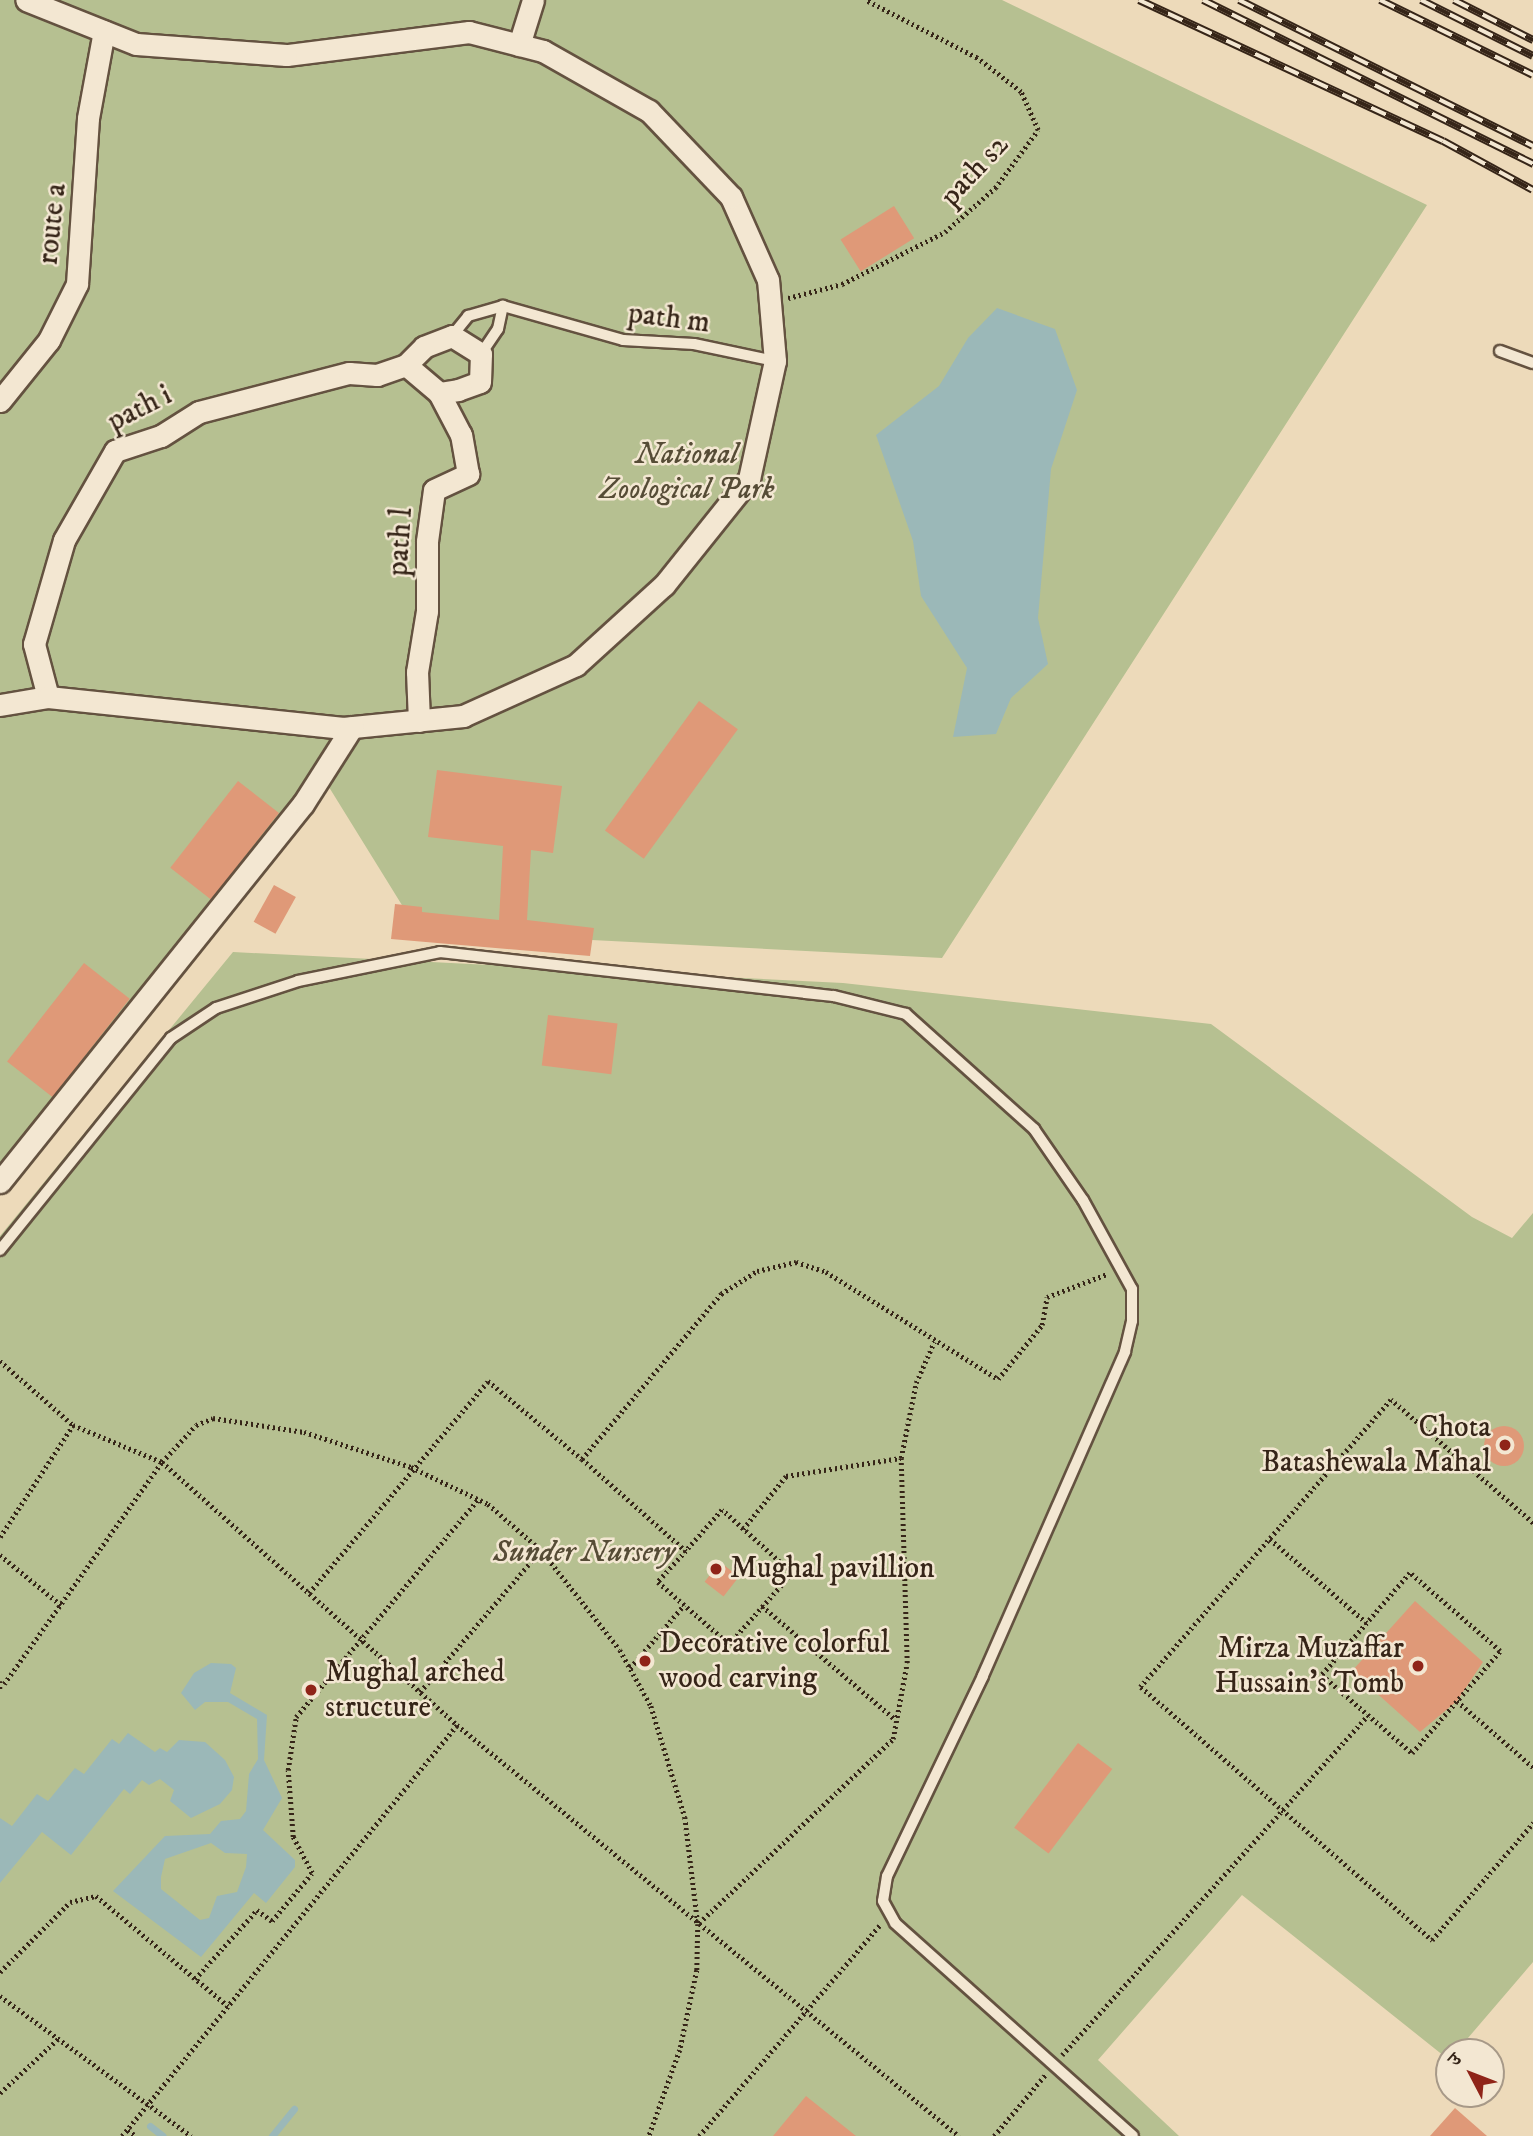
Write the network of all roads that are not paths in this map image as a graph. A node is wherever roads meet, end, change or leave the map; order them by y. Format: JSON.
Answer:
{"nodes":[{"id":1,"x":26,"y":0,"type":"edge"},
{"id":2,"x":533,"y":0,"type":"edge"},
{"id":3,"x":104,"y":31,"type":"junction"},
{"id":4,"x":519,"y":44,"type":"junction"},
{"id":5,"x":503,"y":306,"type":"junction"},
{"id":6,"x":452,"y":336,"type":"junction"},
{"id":7,"x":1500,"y":351,"type":"dead end"},
{"id":8,"x":481,"y":354,"type":"junction"},
{"id":9,"x":775,"y":361,"type":"junction"},
{"id":10,"x":1533,"y":363,"type":"edge"},
{"id":11,"x":406,"y":365,"type":"junction"},
{"id":12,"x":439,"y":393,"type":"junction"},
{"id":13,"x":0,"y":401,"type":"edge"},
{"id":14,"x":48,"y":697,"type":"junction"},
{"id":15,"x":0,"y":705,"type":"edge"},
{"id":16,"x":419,"y":721,"type":"junction"},
{"id":17,"x":352,"y":727,"type":"junction"},
{"id":18,"x":0,"y":1182,"type":"edge"},
{"id":19,"x":0,"y":1251,"type":"edge"},
{"id":20,"x":1133,"y":2136,"type":"edge"}],
"edges":[{"from":1,"to":3,"type":"street"},
{"from":2,"to":4,"type":"street"},
{"from":3,"to":4,"type":"street"},
{"from":3,"to":13,"type":"street","name":"route a"},
{"from":4,"to":9,"type":"street"},
{"from":5,"to":6,"type":"lane"},
{"from":5,"to":8,"type":"lane"},
{"from":5,"to":9,"type":"lane","name":"path m"},
{"from":6,"to":8,"type":"street"},
{"from":6,"to":11,"type":"street","name":"path i"},
{"from":7,"to":10,"type":"lane"},
{"from":8,"to":12,"type":"street"},
{"from":9,"to":16,"type":"street"},
{"from":11,"to":12,"type":"street"},
{"from":11,"to":14,"type":"street","name":"path i"},
{"from":12,"to":16,"type":"street","name":"path l"},
{"from":14,"to":15,"type":"street"},
{"from":14,"to":17,"type":"street"},
{"from":16,"to":17,"type":"street"},
{"from":17,"to":18,"type":"street"},
{"from":19,"to":20,"type":"lane"}]}
